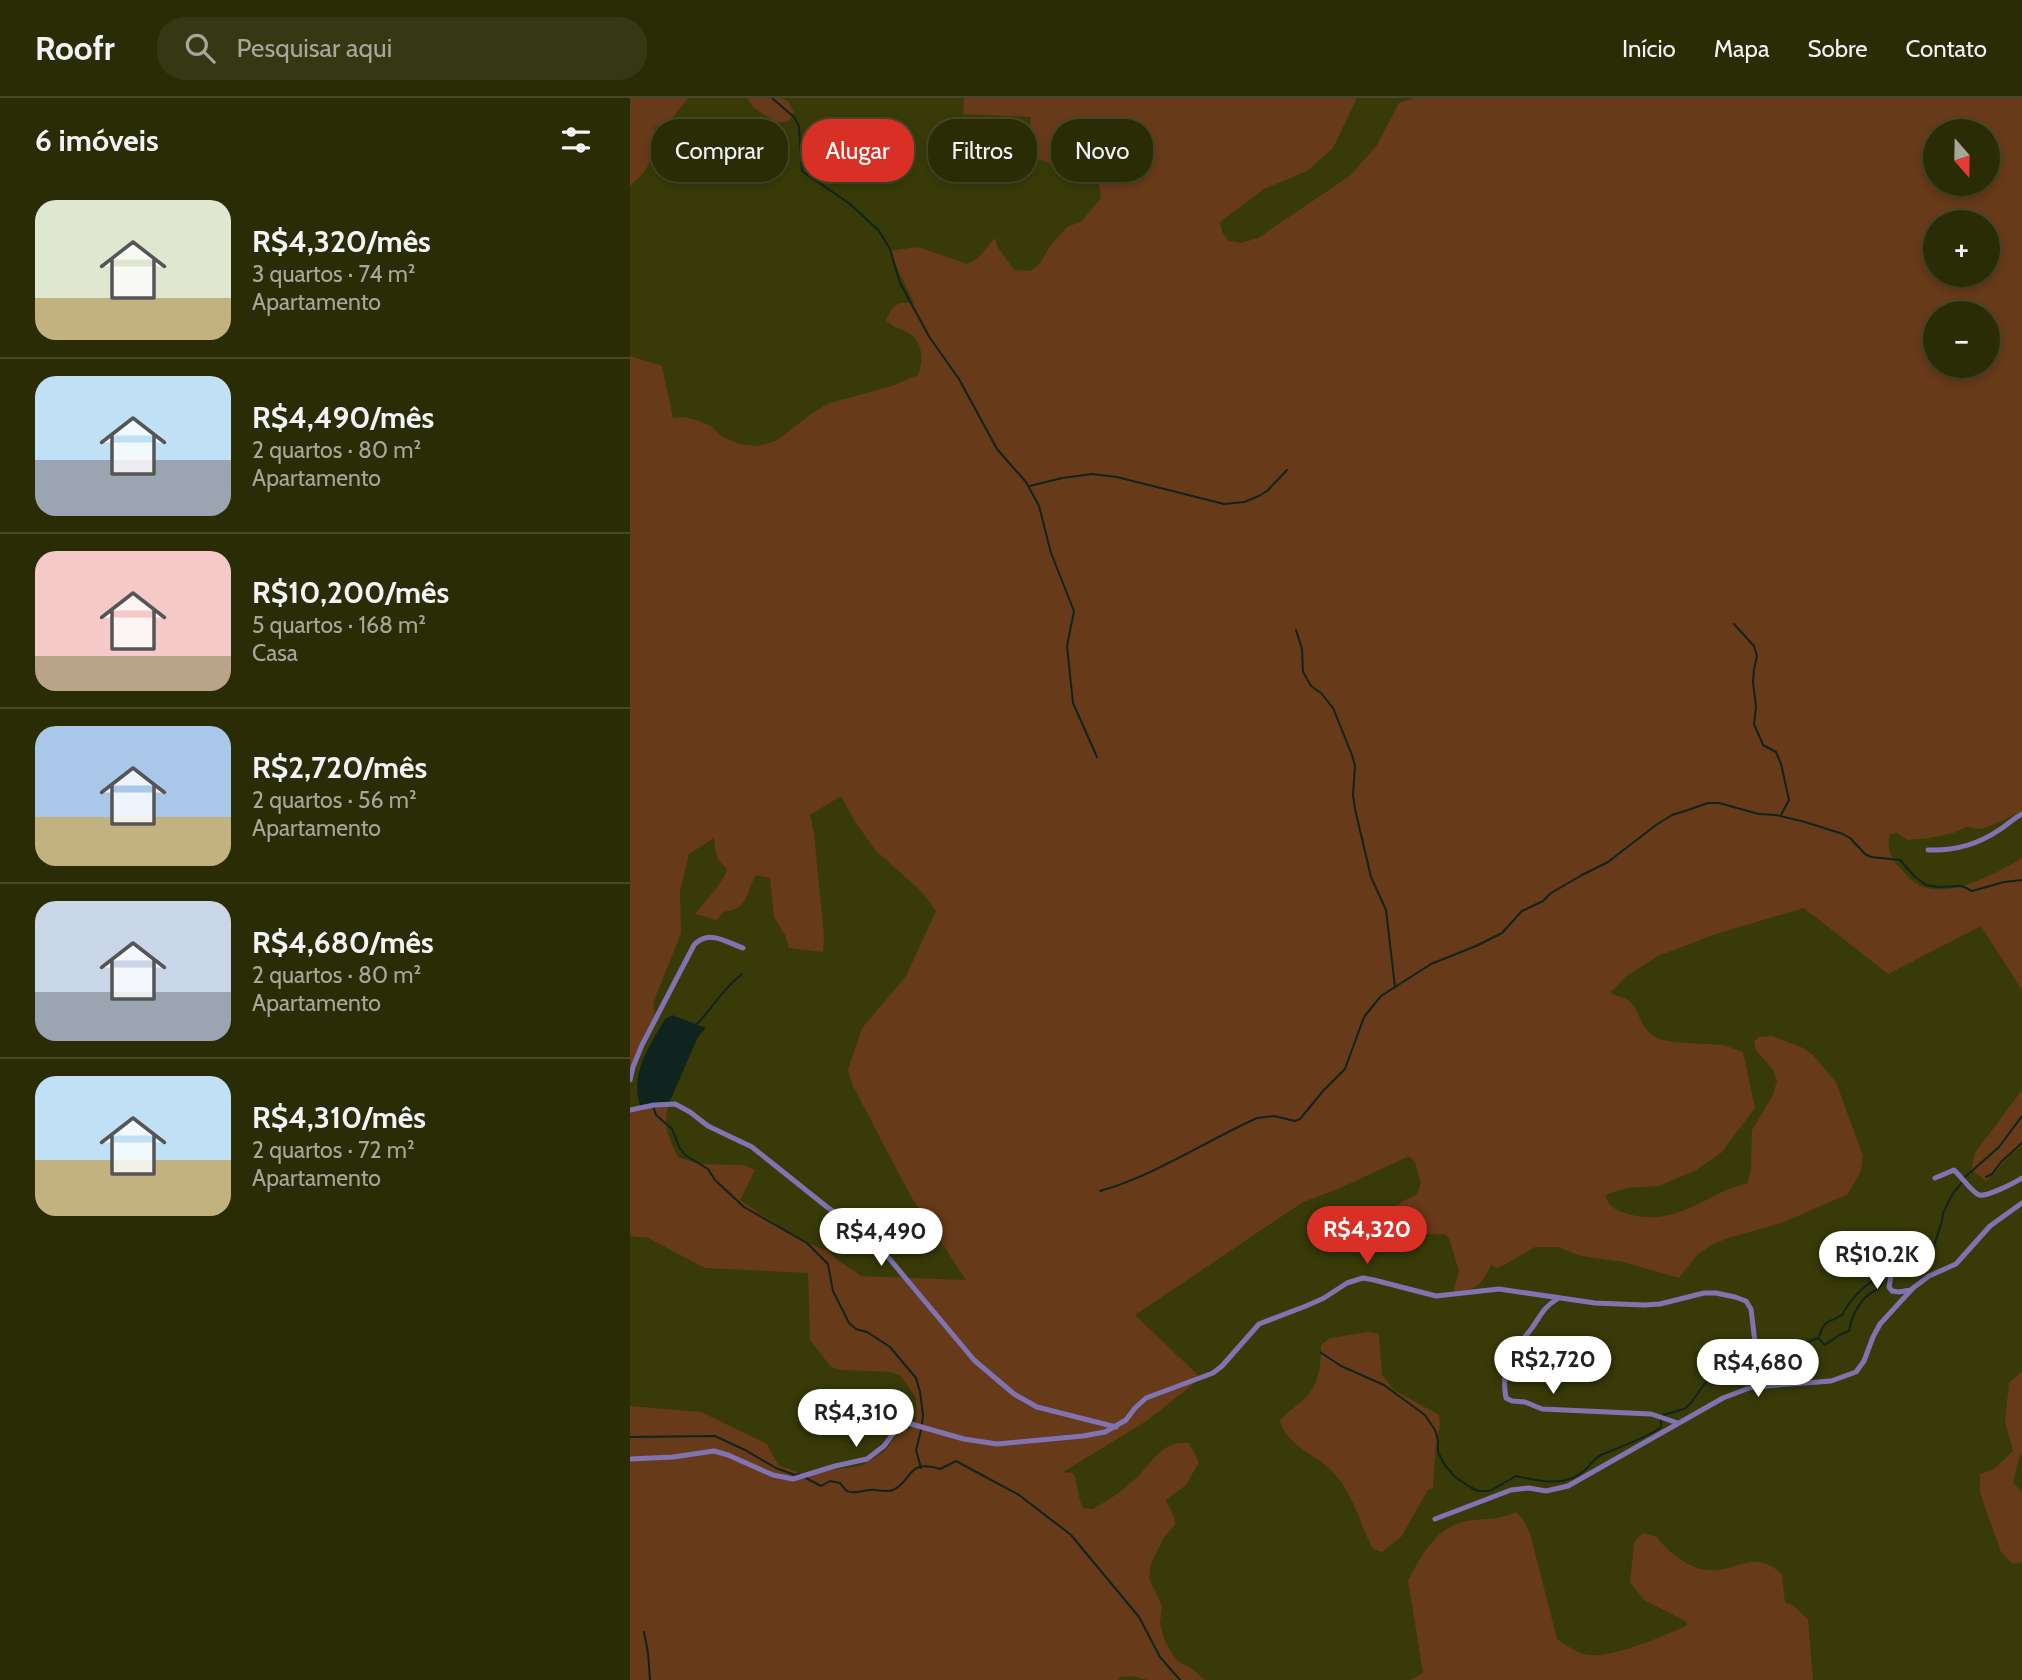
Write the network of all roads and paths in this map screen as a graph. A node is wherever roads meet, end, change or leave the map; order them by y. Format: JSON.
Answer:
{"nodes":[{"id":1,"x":2022,"y":814,"type":"edge"},
{"id":2,"x":1928,"y":849,"type":"dead end"},
{"id":3,"x":743,"y":948,"type":"dead end"},
{"id":4,"x":630,"y":1080,"type":"edge"},
{"id":5,"x":630,"y":1101,"type":"edge"},
{"id":6,"x":631,"y":1110,"type":"edge"},
{"id":7,"x":1935,"y":1178,"type":"dead end"},
{"id":8,"x":2022,"y":1178,"type":"edge"},
{"id":9,"x":2022,"y":1203,"type":"edge"},
{"id":10,"x":1852,"y":1266,"type":"dead end"},
{"id":11,"x":1912,"y":1290,"type":"junction"},
{"id":12,"x":1558,"y":1298,"type":"junction"},
{"id":13,"x":1766,"y":1386,"type":"junction"},
{"id":14,"x":1678,"y":1423,"type":"junction"},
{"id":15,"x":1116,"y":1427,"type":"junction"},
{"id":16,"x":630,"y":1459,"type":"edge"},
{"id":17,"x":1435,"y":1520,"type":"dead end"}],
"edges":[{"from":1,"to":2,"type":"street"},
{"from":3,"to":4,"type":"street"},
{"from":5,"to":6,"type":"street"},
{"from":6,"to":15,"type":"street"},
{"from":7,"to":8,"type":"street"},
{"from":9,"to":11,"type":"street"},
{"from":10,"to":11,"type":"street"},
{"from":11,"to":13,"type":"street"},
{"from":12,"to":13,"type":"street"},
{"from":12,"to":14,"type":"street"},
{"from":12,"to":15,"type":"street"},
{"from":13,"to":14,"type":"street"},
{"from":14,"to":17,"type":"street"},
{"from":15,"to":16,"type":"street"}]}
